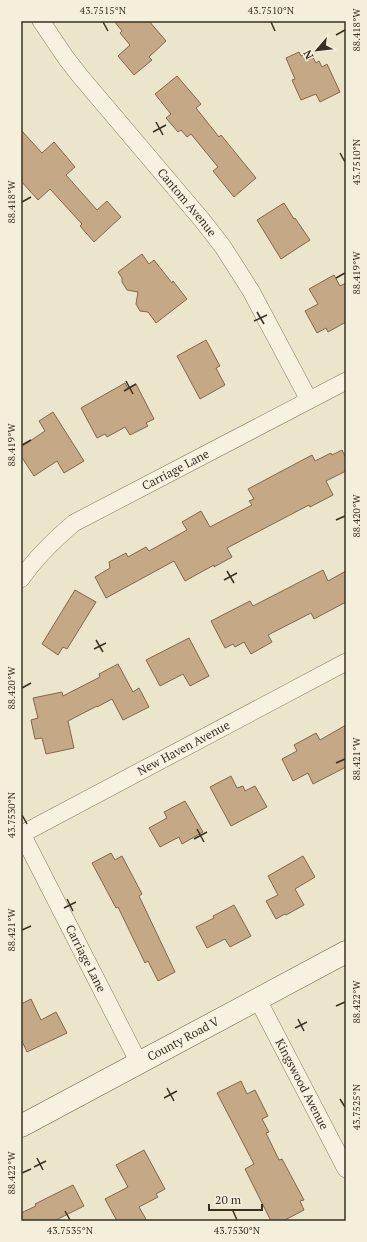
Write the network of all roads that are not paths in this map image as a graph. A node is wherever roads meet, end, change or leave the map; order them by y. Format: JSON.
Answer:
{"nodes":[{"id":1,"x":42,"y":21,"type":"edge"},
{"id":2,"x":346,"y":381,"type":"edge"},
{"id":3,"x":309,"y":400,"type":"junction"},
{"id":4,"x":21,"y":579,"type":"edge"},
{"id":5,"x":346,"y":662,"type":"edge"},
{"id":6,"x":22,"y":833,"type":"edge"},
{"id":7,"x":346,"y":952,"type":"edge"},
{"id":8,"x":258,"y":1000,"type":"junction"},
{"id":9,"x":139,"y":1063,"type":"junction"},
{"id":10,"x":21,"y":1126,"type":"edge"},
{"id":11,"x":346,"y":1169,"type":"edge"}],
"edges":[{"from":1,"to":3,"type":"street","name":"Cantom Avenue"},
{"from":2,"to":3,"type":"street","name":"Carriage Lane"},
{"from":3,"to":4,"type":"street","name":"Carriage Lane"},
{"from":5,"to":6,"type":"street","name":"New Haven Avenue"},
{"from":6,"to":9,"type":"street","name":"Carriage Lane"},
{"from":7,"to":8,"type":"main road","name":"County Road V"},
{"from":8,"to":9,"type":"main road","name":"County Road V"},
{"from":8,"to":11,"type":"street","name":"Kingswood Avenue"},
{"from":9,"to":10,"type":"main road","name":"County Road V"}]}
